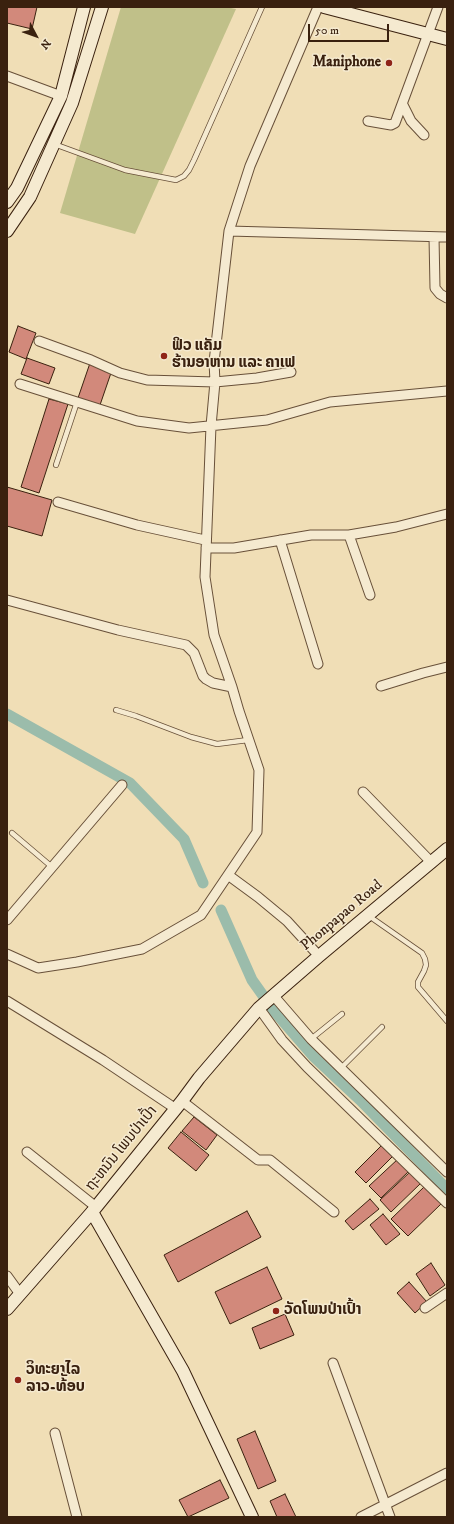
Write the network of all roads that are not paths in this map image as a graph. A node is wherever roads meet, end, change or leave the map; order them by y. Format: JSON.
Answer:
{"nodes":[{"id":1,"x":84,"y":7,"type":"edge"},
{"id":2,"x":102,"y":7,"type":"edge"},
{"id":3,"x":262,"y":7,"type":"edge"},
{"id":4,"x":318,"y":7,"type":"edge"},
{"id":5,"x":324,"y":7,"type":"edge"},
{"id":6,"x":438,"y":7,"type":"edge"},
{"id":7,"x":429,"y":34,"type":"junction"},
{"id":8,"x":447,"y":39,"type":"edge"},
{"id":9,"x":7,"y":76,"type":"edge"},
{"id":10,"x":61,"y":96,"type":"junction"},
{"id":11,"x":403,"y":105,"type":"junction"},
{"id":12,"x":368,"y":121,"type":"dead end"},
{"id":13,"x":424,"y":135,"type":"dead end"},
{"id":14,"x":54,"y":144,"type":"junction"},
{"id":15,"x":7,"y":202,"type":"edge"},
{"id":16,"x":7,"y":231,"type":"edge"},
{"id":17,"x":229,"y":231,"type":"junction"},
{"id":18,"x":434,"y":237,"type":"junction"},
{"id":19,"x":447,"y":237,"type":"edge"},
{"id":20,"x":447,"y":298,"type":"edge"},
{"id":21,"x":39,"y":341,"type":"dead end"},
{"id":22,"x":291,"y":372,"type":"dead end"},
{"id":23,"x":215,"y":382,"type":"junction"},
{"id":24,"x":20,"y":384,"type":"dead end"},
{"id":25,"x":447,"y":391,"type":"edge"},
{"id":26,"x":77,"y":402,"type":"junction"},
{"id":27,"x":211,"y":426,"type":"junction"},
{"id":28,"x":56,"y":466,"type":"dead end"},
{"id":29,"x":58,"y":502,"type":"dead end"},
{"id":30,"x":447,"y":514,"type":"edge"},
{"id":31,"x":349,"y":535,"type":"junction"},
{"id":32,"x":280,"y":540,"type":"junction"},
{"id":33,"x":206,"y":544,"type":"junction"},
{"id":34,"x":370,"y":595,"type":"dead end"},
{"id":35,"x":7,"y":600,"type":"edge"},
{"id":36,"x":318,"y":664,"type":"dead end"},
{"id":37,"x":447,"y":667,"type":"edge"},
{"id":38,"x":381,"y":686,"type":"dead end"},
{"id":39,"x":232,"y":687,"type":"junction"},
{"id":40,"x":116,"y":710,"type":"dead end"},
{"id":41,"x":248,"y":740,"type":"junction"},
{"id":42,"x":122,"y":785,"type":"dead end"},
{"id":43,"x":363,"y":792,"type":"dead end"},
{"id":44,"x":12,"y":833,"type":"dead end"},
{"id":45,"x":447,"y":849,"type":"edge"},
{"id":46,"x":432,"y":863,"type":"junction"},
{"id":47,"x":52,"y":867,"type":"junction"},
{"id":48,"x":228,"y":875,"type":"junction"},
{"id":49,"x":367,"y":915,"type":"junction"},
{"id":50,"x":7,"y":920,"type":"edge"},
{"id":51,"x":7,"y":954,"type":"edge"},
{"id":52,"x":319,"y":956,"type":"junction"},
{"id":53,"x":272,"y":996,"type":"junction"},
{"id":54,"x":7,"y":1001,"type":"edge"},
{"id":55,"x":259,"y":1008,"type":"junction"},
{"id":56,"x":342,"y":1014,"type":"dead end"},
{"id":57,"x":447,"y":1021,"type":"edge"},
{"id":58,"x":382,"y":1027,"type":"dead end"},
{"id":59,"x":311,"y":1039,"type":"junction"},
{"id":60,"x":340,"y":1068,"type":"junction"},
{"id":61,"x":179,"y":1105,"type":"junction"},
{"id":62,"x":27,"y":1152,"type":"dead end"},
{"id":63,"x":447,"y":1172,"type":"edge"},
{"id":64,"x":447,"y":1203,"type":"edge"},
{"id":65,"x":94,"y":1209,"type":"junction"},
{"id":66,"x":334,"y":1212,"type":"dead end"},
{"id":67,"x":7,"y":1276,"type":"edge"},
{"id":68,"x":447,"y":1293,"type":"edge"},
{"id":69,"x":20,"y":1294,"type":"junction"},
{"id":70,"x":7,"y":1308,"type":"edge"},
{"id":71,"x":425,"y":1308,"type":"dead end"},
{"id":72,"x":333,"y":1363,"type":"dead end"},
{"id":73,"x":55,"y":1433,"type":"dead end"},
{"id":74,"x":447,"y":1472,"type":"edge"},
{"id":75,"x":384,"y":1505,"type":"junction"},
{"id":76,"x":77,"y":1517,"type":"edge"},
{"id":77,"x":252,"y":1517,"type":"edge"},
{"id":78,"x":361,"y":1517,"type":"edge"},
{"id":79,"x":390,"y":1517,"type":"edge"}],
"edges":[{"from":1,"to":10,"type":"street"},
{"from":2,"to":14,"type":"street"},
{"from":3,"to":14,"type":"lane"},
{"from":4,"to":17,"type":"street"},
{"from":5,"to":7,"type":"street"},
{"from":6,"to":7,"type":"street"},
{"from":7,"to":8,"type":"street"},
{"from":7,"to":11,"type":"street"},
{"from":9,"to":10,"type":"street"},
{"from":10,"to":15,"type":"street"},
{"from":11,"to":12,"type":"street"},
{"from":11,"to":13,"type":"street"},
{"from":14,"to":16,"type":"street"},
{"from":17,"to":18,"type":"street"},
{"from":17,"to":23,"type":"street"},
{"from":18,"to":19,"type":"street"},
{"from":18,"to":20,"type":"street"},
{"from":21,"to":23,"type":"street"},
{"from":22,"to":23,"type":"street"},
{"from":23,"to":27,"type":"street"},
{"from":24,"to":26,"type":"street"},
{"from":25,"to":27,"type":"street"},
{"from":26,"to":27,"type":"street"},
{"from":26,"to":28,"type":"lane"},
{"from":27,"to":33,"type":"street"},
{"from":29,"to":33,"type":"street"},
{"from":30,"to":31,"type":"street"},
{"from":31,"to":32,"type":"street"},
{"from":31,"to":34,"type":"street"},
{"from":32,"to":33,"type":"street"},
{"from":32,"to":36,"type":"street"},
{"from":33,"to":39,"type":"street"},
{"from":35,"to":39,"type":"street"},
{"from":37,"to":38,"type":"street"},
{"from":39,"to":41,"type":"street"},
{"from":40,"to":41,"type":"lane"},
{"from":41,"to":48,"type":"street"},
{"from":42,"to":47,"type":"street"},
{"from":43,"to":46,"type":"street"},
{"from":44,"to":47,"type":"lane"},
{"from":45,"to":46,"type":"street","name":"Phonpapao Road"},
{"from":46,"to":49,"type":"street","name":"Phonpapao Road"},
{"from":47,"to":50,"type":"street"},
{"from":48,"to":51,"type":"street"},
{"from":48,"to":52,"type":"street"},
{"from":49,"to":52,"type":"street","name":"Phonpapao Road"},
{"from":49,"to":57,"type":"lane"},
{"from":52,"to":53,"type":"street","name":"Phonpapao Road"},
{"from":53,"to":55,"type":"street","name":"Phonpapao Road"},
{"from":53,"to":59,"type":"street"},
{"from":54,"to":61,"type":"street"},
{"from":55,"to":61,"type":"street","name":"ຖະຫນົນ ໂພນປ່າເປົ້າ"},
{"from":55,"to":64,"type":"street"},
{"from":56,"to":59,"type":"lane"},
{"from":58,"to":60,"type":"lane"},
{"from":59,"to":60,"type":"street"},
{"from":60,"to":63,"type":"street"},
{"from":61,"to":65,"type":"street","name":"ຖະຫນົນ ໂພນປ່າເປົ້າ"},
{"from":61,"to":66,"type":"street"},
{"from":62,"to":65,"type":"street"},
{"from":65,"to":69,"type":"street","name":"ຖະຫນົນ ໂພນປ່າເປົ້າ"},
{"from":65,"to":77,"type":"street"},
{"from":67,"to":69,"type":"street"},
{"from":68,"to":71,"type":"street"},
{"from":69,"to":70,"type":"street","name":"ຖະຫນົນ ໂພນປ່າເປົ້າ"},
{"from":72,"to":75,"type":"street"},
{"from":73,"to":76,"type":"street"},
{"from":74,"to":75,"type":"street"},
{"from":75,"to":78,"type":"street"},
{"from":75,"to":79,"type":"street"}]}
